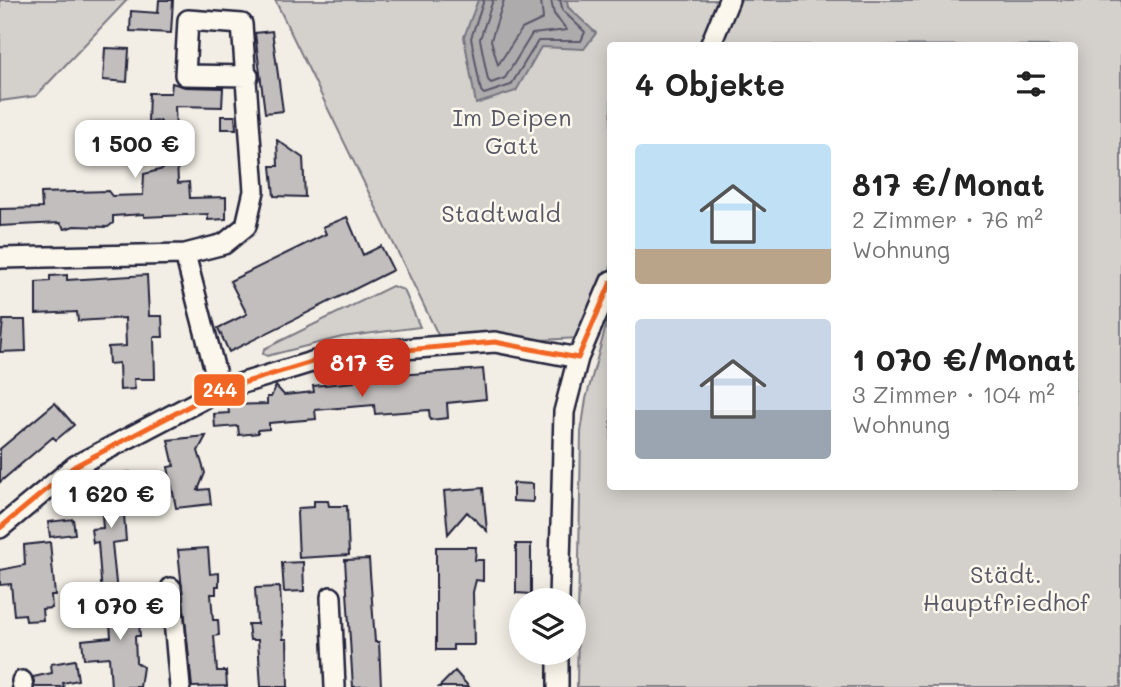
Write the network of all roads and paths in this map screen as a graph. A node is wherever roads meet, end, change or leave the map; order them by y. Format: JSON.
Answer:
{"nodes":[{"id":1,"x":729,"y":0,"type":"edge"},
{"id":2,"x":712,"y":42,"type":"edge"},
{"id":3,"x":248,"y":75,"type":"dead end"},
{"id":4,"x":185,"y":254,"type":"junction"},
{"id":5,"x":0,"y":258,"type":"edge"},
{"id":6,"x":607,"y":290,"type":"edge"},
{"id":7,"x":578,"y":358,"type":"junction"},
{"id":8,"x":220,"y":390,"type":"junction"},
{"id":9,"x":0,"y":528,"type":"edge"},
{"id":10,"x":172,"y":588,"type":"dead end"},
{"id":11,"x":559,"y":588,"type":"edge"},
{"id":12,"x":331,"y":597,"type":"dead end"},
{"id":13,"x":558,"y":665,"type":"edge"},
{"id":14,"x":180,"y":687,"type":"edge"},
{"id":15,"x":335,"y":687,"type":"edge"},
{"id":16,"x":558,"y":687,"type":"edge"}],
"edges":[{"from":1,"to":2,"type":"street"},
{"from":3,"to":4,"type":"street"},
{"from":4,"to":5,"type":"street"},
{"from":4,"to":8,"type":"street"},
{"from":6,"to":7,"type":"street"},
{"from":7,"to":8,"type":"street"},
{"from":7,"to":11,"type":"street"},
{"from":8,"to":9,"type":"street"},
{"from":10,"to":14,"type":"street"},
{"from":12,"to":15,"type":"street"},
{"from":13,"to":16,"type":"street"}]}
